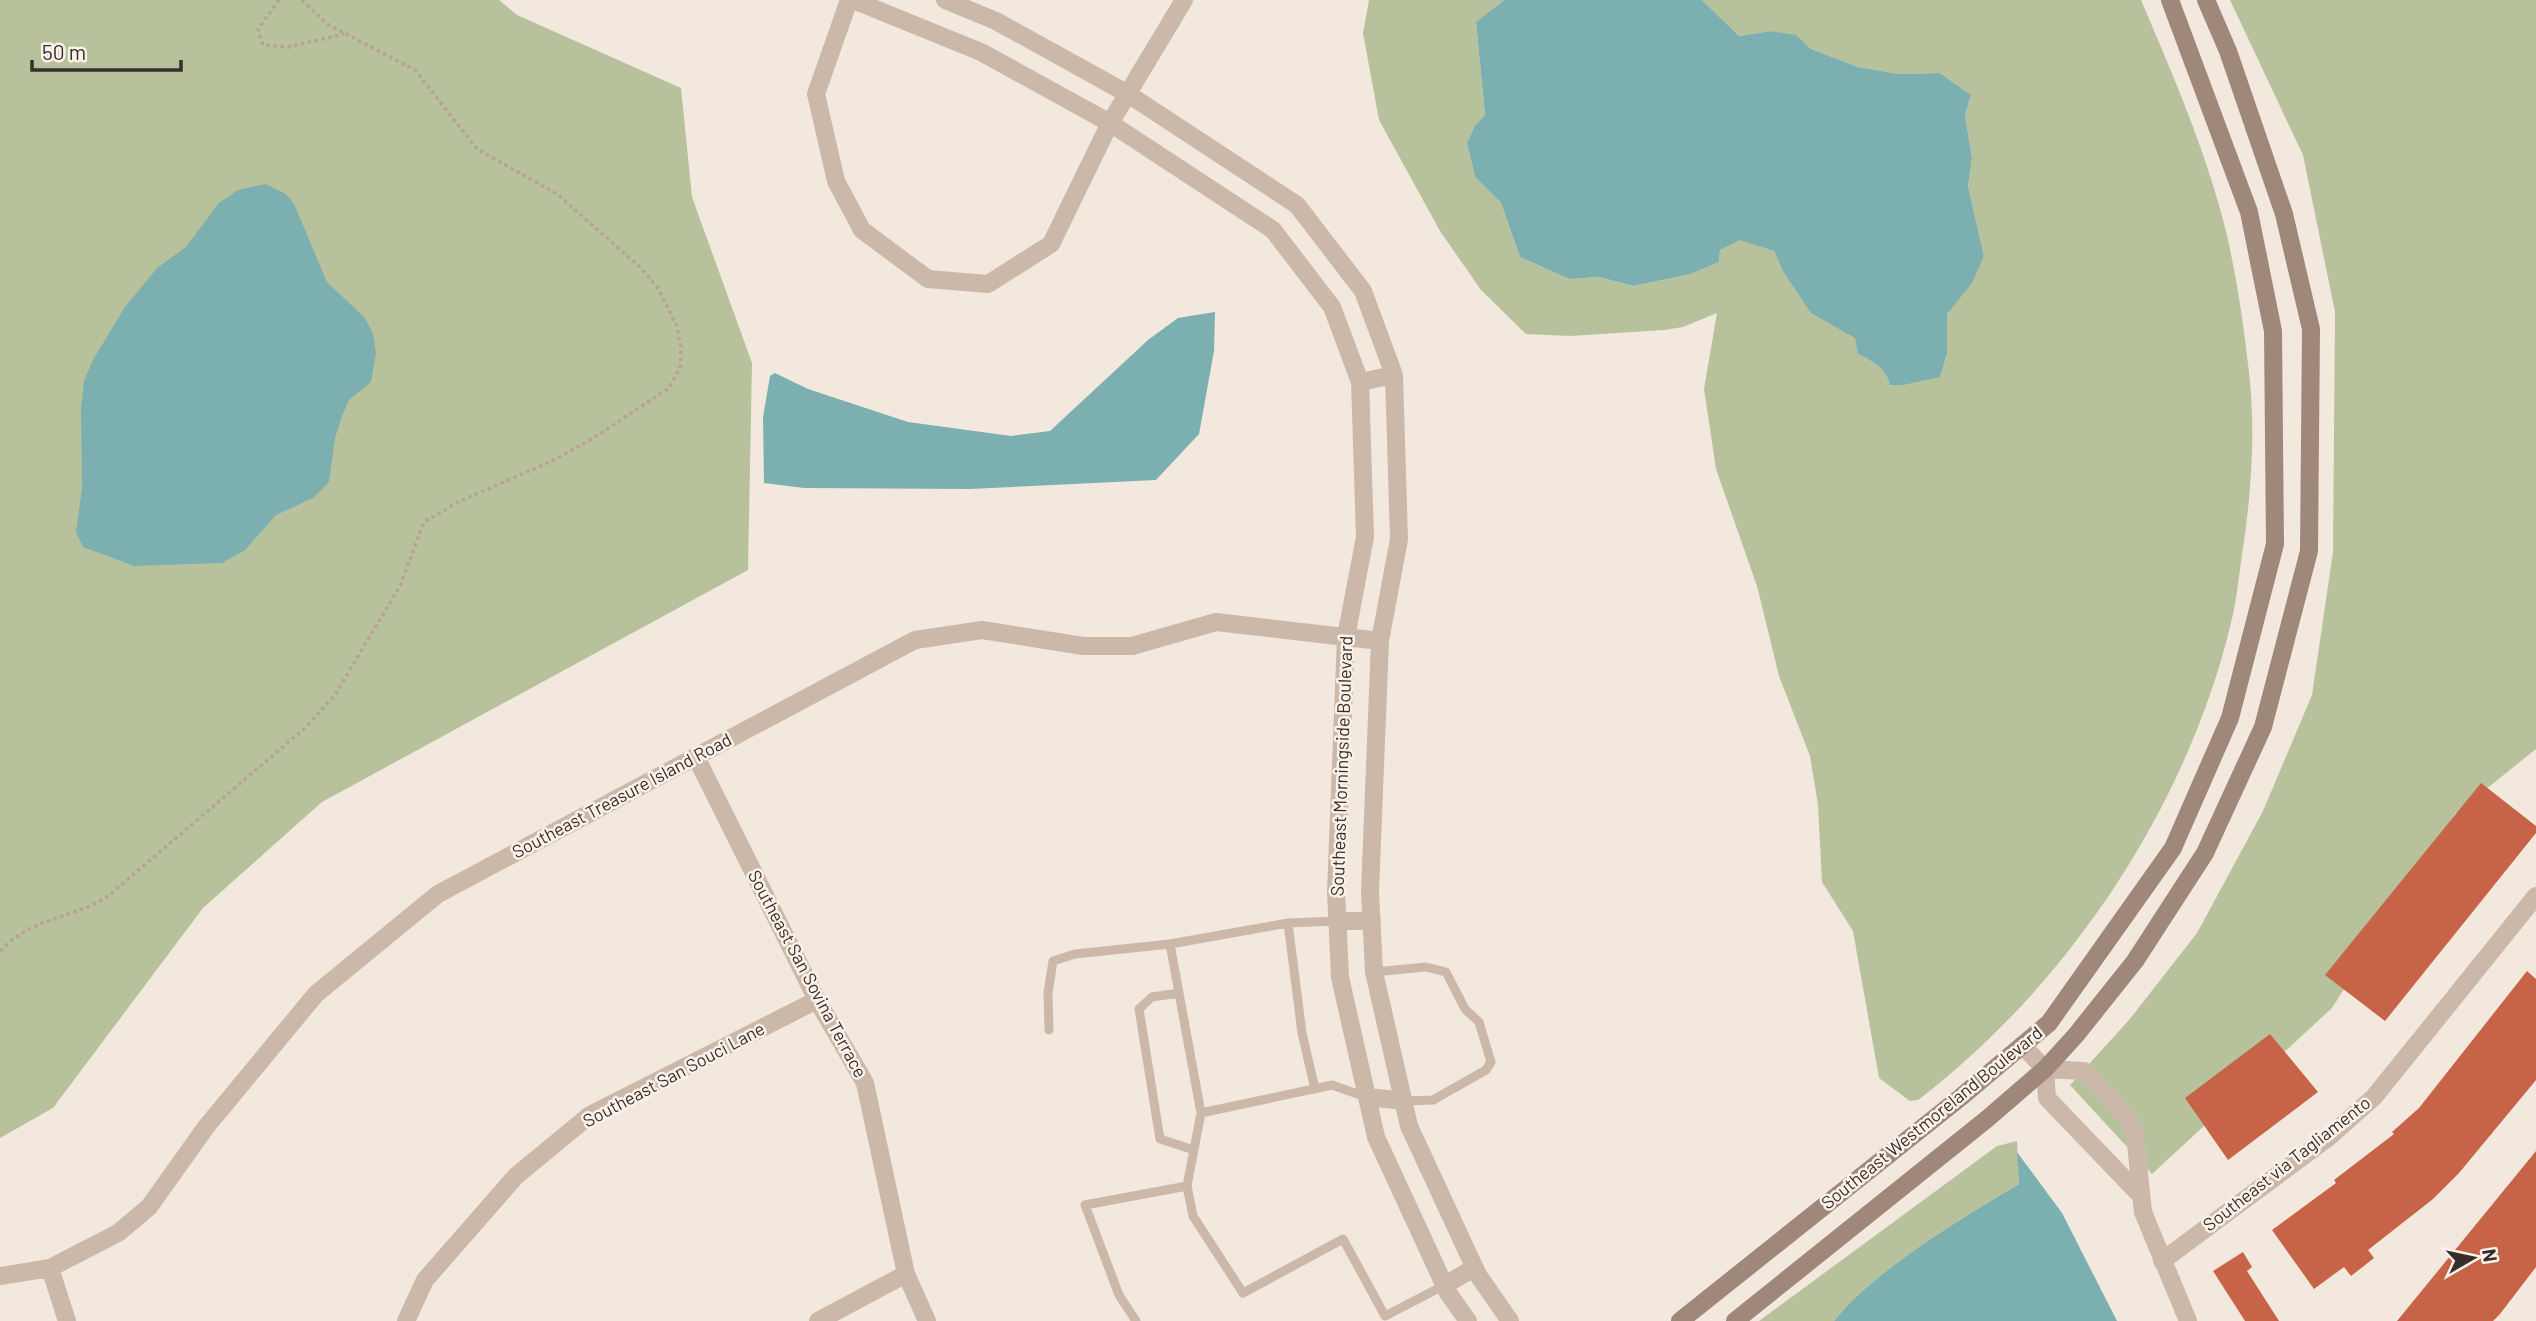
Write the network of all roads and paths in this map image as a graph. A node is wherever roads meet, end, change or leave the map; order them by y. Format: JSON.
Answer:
{"nodes":[{"id":1,"x":279,"y":0,"type":"edge"},
{"id":2,"x":302,"y":0,"type":"edge"},
{"id":3,"x":851,"y":0,"type":"edge"},
{"id":4,"x":945,"y":0,"type":"edge"},
{"id":5,"x":1184,"y":0,"type":"edge"},
{"id":6,"x":2170,"y":0,"type":"edge"},
{"id":7,"x":2206,"y":0,"type":"edge"},
{"id":8,"x":346,"y":33,"type":"junction"},
{"id":9,"x":1128,"y":94,"type":"junction"},
{"id":10,"x":1110,"y":123,"type":"junction"},
{"id":11,"x":1394,"y":375,"type":"junction"},
{"id":12,"x":1360,"y":382,"type":"junction"},
{"id":13,"x":1346,"y":637,"type":"junction"},
{"id":14,"x":1380,"y":641,"type":"junction"},
{"id":15,"x":696,"y":757,"type":"junction"},
{"id":16,"x":2536,"y":896,"type":"edge"},
{"id":17,"x":1337,"y":921,"type":"junction"},
{"id":18,"x":1371,"y":921,"type":"junction"},
{"id":19,"x":1288,"y":923,"type":"junction"},
{"id":20,"x":1170,"y":944,"type":"junction"},
{"id":21,"x":0,"y":951,"type":"edge"},
{"id":22,"x":1374,"y":972,"type":"junction"},
{"id":23,"x":1179,"y":993,"type":"junction"},
{"id":24,"x":817,"y":1000,"type":"junction"},
{"id":25,"x":1049,"y":1030,"type":"dead end"},
{"id":26,"x":2022,"y":1045,"type":"junction"},
{"id":27,"x":2045,"y":1069,"type":"junction"},
{"id":28,"x":1315,"y":1089,"type":"junction"},
{"id":29,"x":1367,"y":1097,"type":"junction"},
{"id":30,"x":1404,"y":1101,"type":"junction"},
{"id":31,"x":1201,"y":1113,"type":"junction"},
{"id":32,"x":1194,"y":1150,"type":"junction"},
{"id":33,"x":1187,"y":1186,"type":"junction"},
{"id":34,"x":2141,"y":1196,"type":"junction"},
{"id":35,"x":2162,"y":1261,"type":"junction"},
{"id":36,"x":50,"y":1268,"type":"junction"},
{"id":37,"x":1474,"y":1268,"type":"junction"},
{"id":38,"x":906,"y":1274,"type":"junction"},
{"id":39,"x":0,"y":1276,"type":"edge"},
{"id":40,"x":1445,"y":1285,"type":"junction"},
{"id":41,"x":1384,"y":1319,"type":"edge"},
{"id":42,"x":67,"y":1321,"type":"edge"},
{"id":43,"x":406,"y":1321,"type":"edge"},
{"id":44,"x":818,"y":1321,"type":"edge"},
{"id":45,"x":927,"y":1321,"type":"edge"},
{"id":46,"x":1136,"y":1321,"type":"edge"},
{"id":47,"x":1468,"y":1321,"type":"edge"},
{"id":48,"x":1510,"y":1321,"type":"edge"},
{"id":49,"x":1680,"y":1321,"type":"edge"},
{"id":50,"x":1735,"y":1321,"type":"edge"},
{"id":51,"x":2188,"y":1321,"type":"edge"}],
"edges":[{"from":1,"to":8,"type":"path"},
{"from":2,"to":8,"type":"path"},
{"from":3,"to":10,"type":"street","name":"Southeast Morningside Boulevard"},
{"from":3,"to":10,"type":"street"},
{"from":4,"to":9,"type":"street","name":"Southeast Morningside Boulevard"},
{"from":5,"to":9,"type":"street"},
{"from":6,"to":26,"type":"street","name":"Southeast Westmoreland Boulevard"},
{"from":7,"to":27,"type":"street","name":"Southeast Westmoreland Boulevard"},
{"from":8,"to":21,"type":"path"},
{"from":9,"to":10,"type":"street"},
{"from":9,"to":11,"type":"street","name":"Southeast Morningside Boulevard"},
{"from":10,"to":12,"type":"street","name":"Southeast Morningside Boulevard"},
{"from":11,"to":12,"type":"street"},
{"from":11,"to":14,"type":"street","name":"Southeast Morningside Boulevard"},
{"from":12,"to":13,"type":"street","name":"Southeast Morningside Boulevard"},
{"from":13,"to":14,"type":"street","name":"Southeast Treasure Island Road"},
{"from":13,"to":15,"type":"street","name":"Southeast Treasure Island Road"},
{"from":13,"to":17,"type":"street","name":"Southeast Morningside Boulevard"},
{"from":14,"to":18,"type":"street","name":"Southeast Morningside Boulevard"},
{"from":15,"to":24,"type":"street","name":"Southeast San Sovina Terrace"},
{"from":15,"to":36,"type":"street","name":"Southeast Treasure Island Road"},
{"from":16,"to":35,"type":"street","name":"Southeast via Tagliamento"},
{"from":17,"to":18,"type":"street"},
{"from":17,"to":19,"type":"lane"},
{"from":17,"to":29,"type":"street","name":"Southeast Morningside Boulevard"},
{"from":18,"to":22,"type":"street","name":"Southeast Morningside Boulevard"},
{"from":19,"to":20,"type":"lane"},
{"from":19,"to":28,"type":"lane"},
{"from":20,"to":23,"type":"lane"},
{"from":20,"to":25,"type":"lane"},
{"from":22,"to":30,"type":"street","name":"Southeast Morningside Boulevard"},
{"from":22,"to":30,"type":"lane"},
{"from":23,"to":31,"type":"lane"},
{"from":23,"to":32,"type":"lane"},
{"from":24,"to":38,"type":"street","name":"Southeast San Sovina Terrace"},
{"from":24,"to":43,"type":"street","name":"Southeast San Souci Lane"},
{"from":26,"to":27,"type":"street"},
{"from":26,"to":49,"type":"street","name":"Southeast Westmoreland Boulevard"},
{"from":27,"to":34,"type":"street"},
{"from":27,"to":34,"type":"street"},
{"from":27,"to":50,"type":"street","name":"Southeast Westmoreland Boulevard"},
{"from":28,"to":29,"type":"lane"},
{"from":28,"to":31,"type":"lane"},
{"from":29,"to":30,"type":"street"},
{"from":29,"to":40,"type":"street","name":"Southeast Morningside Boulevard"},
{"from":30,"to":37,"type":"street","name":"Southeast Morningside Boulevard"},
{"from":31,"to":32,"type":"lane"},
{"from":32,"to":33,"type":"lane"},
{"from":33,"to":41,"type":"lane"},
{"from":33,"to":46,"type":"lane"},
{"from":34,"to":35,"type":"street"},
{"from":35,"to":51,"type":"street"},
{"from":36,"to":39,"type":"street","name":"Southeast Treasure Island Road"},
{"from":36,"to":42,"type":"street"},
{"from":37,"to":40,"type":"street"},
{"from":37,"to":48,"type":"street","name":"Southeast Morningside Boulevard"},
{"from":38,"to":44,"type":"street"},
{"from":38,"to":45,"type":"street","name":"Southeast San Sovina Terrace"},
{"from":40,"to":41,"type":"lane"},
{"from":40,"to":47,"type":"street","name":"Southeast Morningside Boulevard"}]}
